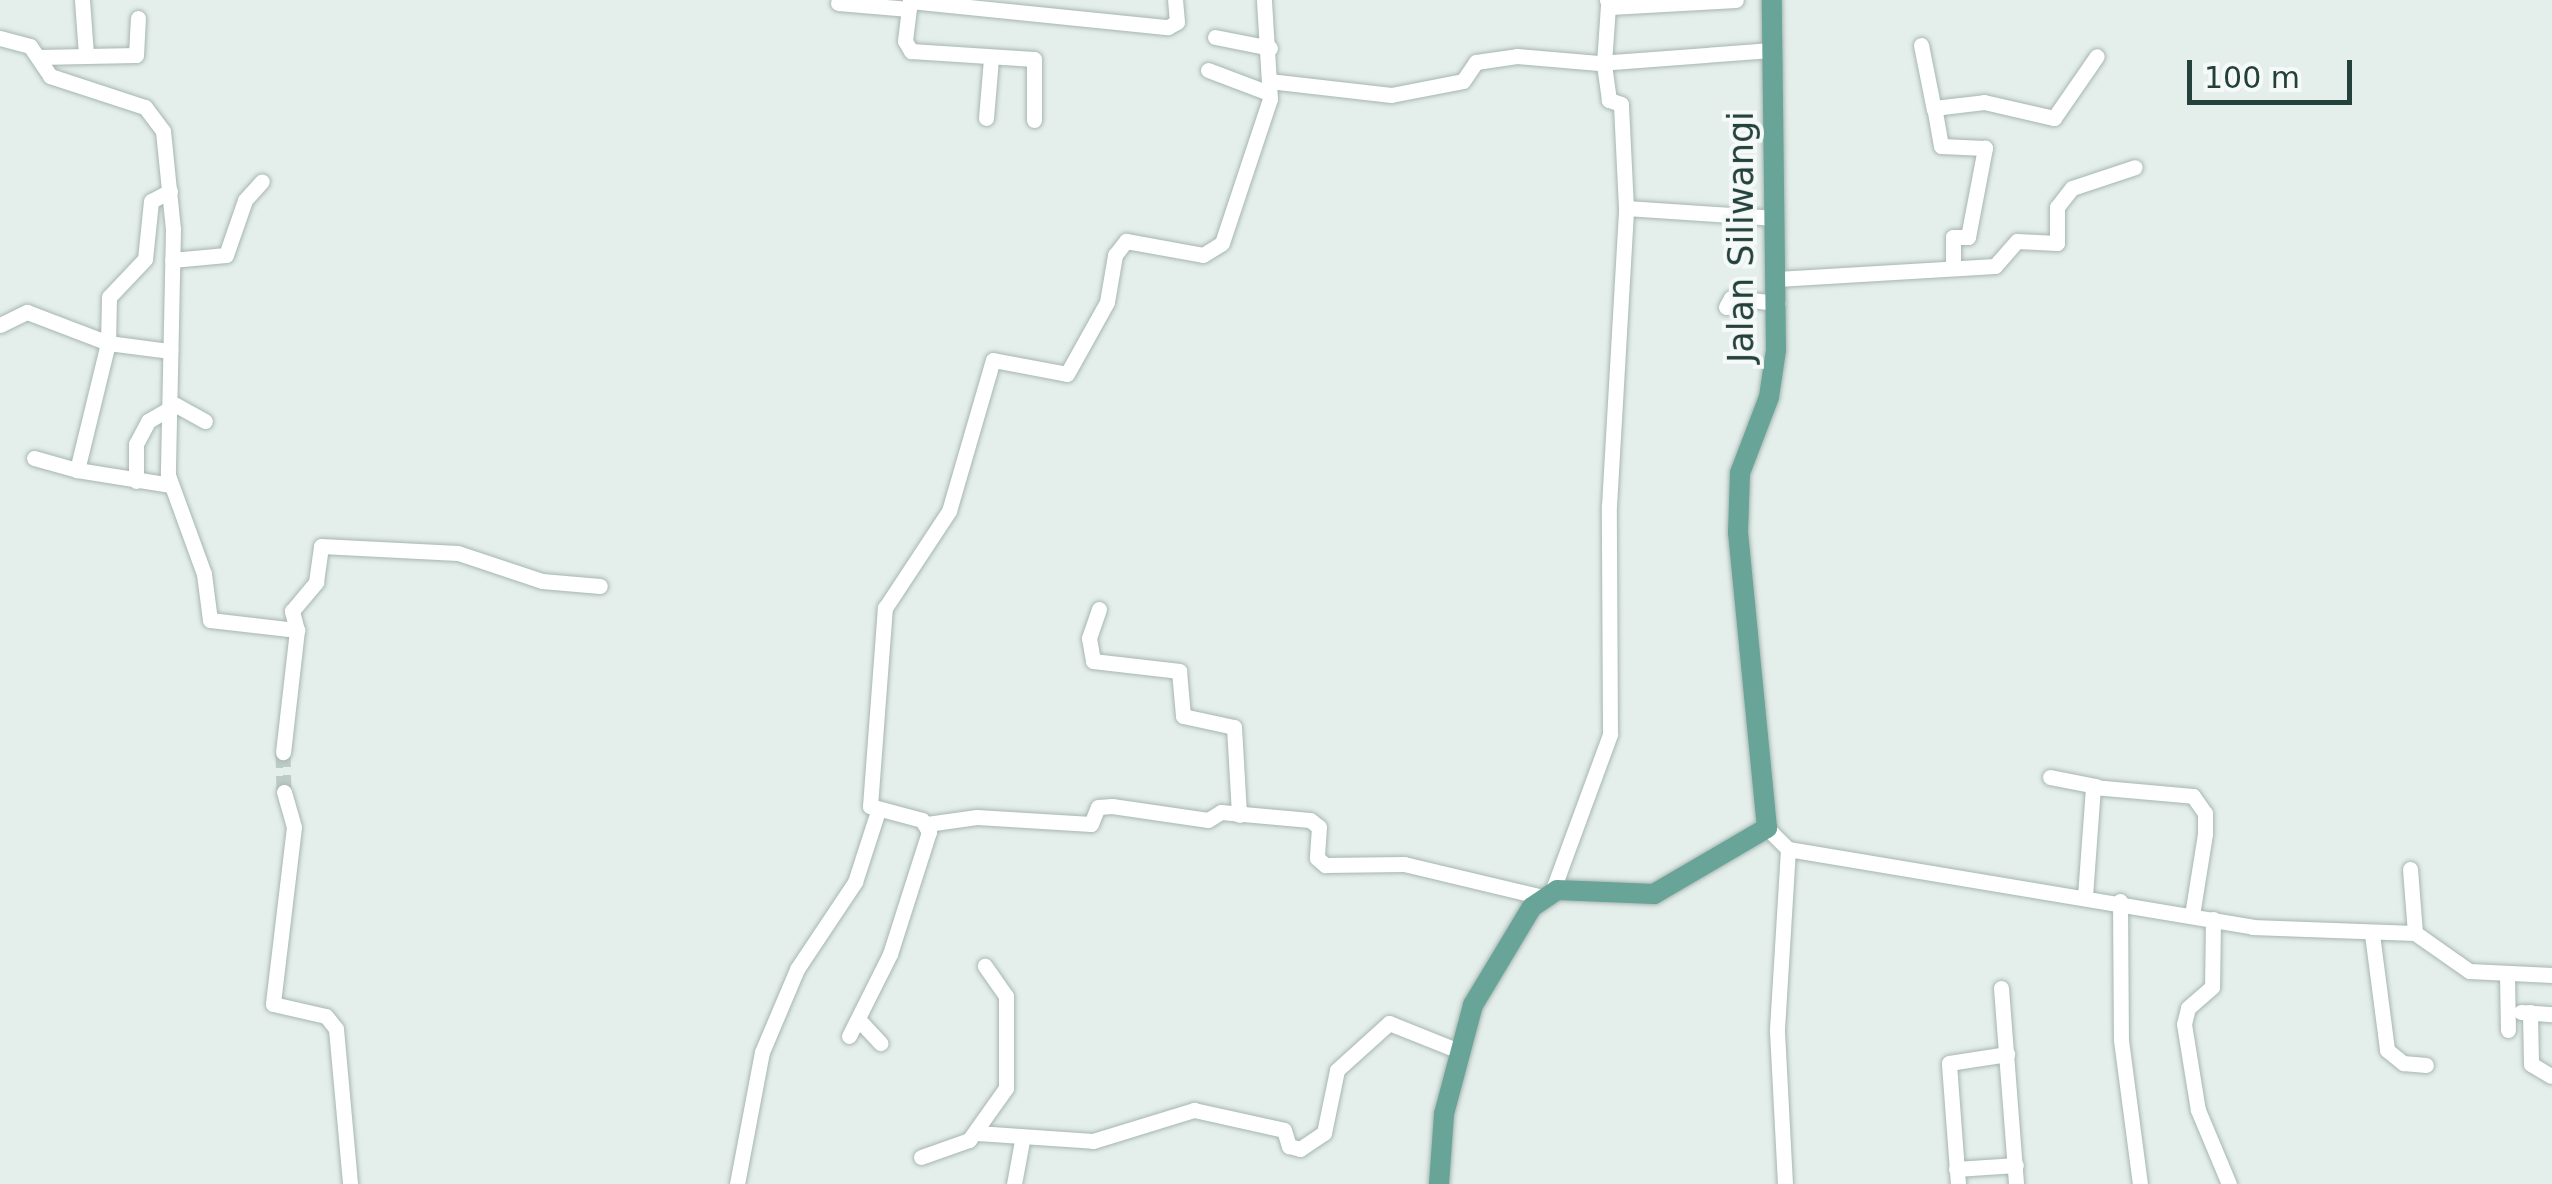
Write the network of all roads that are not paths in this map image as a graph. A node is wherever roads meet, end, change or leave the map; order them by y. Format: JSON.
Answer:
{"nodes":[{"id":1,"x":82,"y":0,"type":"edge"},
{"id":2,"x":1175,"y":0,"type":"edge"},
{"id":3,"x":1264,"y":0,"type":"edge"},
{"id":4,"x":1736,"y":0,"type":"edge"},
{"id":5,"x":1772,"y":0,"type":"edge"},
{"id":6,"x":838,"y":3,"type":"dead end"},
{"id":7,"x":910,"y":3,"type":"edge"},
{"id":8,"x":1607,"y":3,"type":"edge"},
{"id":9,"x":138,"y":18,"type":"dead end"},
{"id":10,"x":1215,"y":37,"type":"dead end"},
{"id":11,"x":0,"y":38,"type":"edge"},
{"id":12,"x":1921,"y":45,"type":"dead end"},
{"id":13,"x":1270,"y":48,"type":"junction"},
{"id":14,"x":1772,"y":50,"type":"junction"},
{"id":15,"x":86,"y":55,"type":"junction"},
{"id":16,"x":2097,"y":56,"type":"dead end"},
{"id":17,"x":38,"y":57,"type":"junction"},
{"id":18,"x":991,"y":59,"type":"junction"},
{"id":19,"x":1604,"y":63,"type":"junction"},
{"id":20,"x":1208,"y":70,"type":"dead end"},
{"id":21,"x":1269,"y":87,"type":"junction"},
{"id":22,"x":1934,"y":110,"type":"junction"},
{"id":23,"x":986,"y":118,"type":"dead end"},
{"id":24,"x":1034,"y":120,"type":"dead end"},
{"id":25,"x":2135,"y":167,"type":"dead end"},
{"id":26,"x":262,"y":181,"type":"dead end"},
{"id":27,"x":170,"y":191,"type":"junction"},
{"id":28,"x":1626,"y":208,"type":"junction"},
{"id":29,"x":1776,"y":218,"type":"junction"},
{"id":30,"x":172,"y":260,"type":"junction"},
{"id":31,"x":1954,"y":268,"type":"junction"},
{"id":32,"x":1777,"y":278,"type":"junction"},
{"id":33,"x":1778,"y":303,"type":"junction"},
{"id":34,"x":1726,"y":307,"type":"dead end"},
{"id":35,"x":0,"y":325,"type":"edge"},
{"id":36,"x":108,"y":343,"type":"junction"},
{"id":37,"x":170,"y":351,"type":"junction"},
{"id":38,"x":170,"y":407,"type":"junction"},
{"id":39,"x":205,"y":421,"type":"dead end"},
{"id":40,"x":34,"y":458,"type":"dead end"},
{"id":41,"x":77,"y":470,"type":"junction"},
{"id":42,"x":136,"y":481,"type":"junction"},
{"id":43,"x":171,"y":484,"type":"junction"},
{"id":44,"x":600,"y":586,"type":"dead end"},
{"id":45,"x":1099,"y":609,"type":"dead end"},
{"id":46,"x":297,"y":630,"type":"junction"},
{"id":47,"x":283,"y":752,"type":"tunnel mouth"},
{"id":48,"x":1254,"y":774,"type":"dead end"},
{"id":49,"x":1234,"y":775,"type":"junction"},
{"id":50,"x":2050,"y":777,"type":"dead end"},
{"id":51,"x":2096,"y":786,"type":"junction"},
{"id":52,"x":284,"y":792,"type":"tunnel mouth"},
{"id":53,"x":877,"y":814,"type":"junction"},
{"id":54,"x":1239,"y":815,"type":"junction"},
{"id":55,"x":927,"y":824,"type":"junction"},
{"id":56,"x":1767,"y":828,"type":"junction"},
{"id":57,"x":1788,"y":848,"type":"junction"},
{"id":58,"x":2410,"y":869,"type":"dead end"},
{"id":59,"x":1548,"y":894,"type":"junction"},
{"id":60,"x":2085,"y":896,"type":"junction"},
{"id":61,"x":2120,"y":901,"type":"junction"},
{"id":62,"x":2192,"y":915,"type":"junction"},
{"id":63,"x":2213,"y":919,"type":"junction"},
{"id":64,"x":2415,"y":933,"type":"junction"},
{"id":65,"x":2372,"y":934,"type":"junction"},
{"id":66,"x":985,"y":966,"type":"dead end"},
{"id":67,"x":2552,"y":974,"type":"edge"},
{"id":68,"x":2507,"y":975,"type":"junction"},
{"id":69,"x":2001,"y":988,"type":"dead end"},
{"id":70,"x":2508,"y":1012,"type":"junction"},
{"id":71,"x":2530,"y":1012,"type":"junction"},
{"id":72,"x":2552,"y":1014,"type":"edge"},
{"id":73,"x":858,"y":1019,"type":"junction"},
{"id":74,"x":2508,"y":1030,"type":"dead end"},
{"id":75,"x":848,"y":1036,"type":"dead end"},
{"id":76,"x":880,"y":1044,"type":"dead end"},
{"id":77,"x":1458,"y":1050,"type":"junction"},
{"id":78,"x":2007,"y":1054,"type":"junction"},
{"id":79,"x":2426,"y":1065,"type":"dead end"},
{"id":80,"x":2551,"y":1076,"type":"edge"},
{"id":81,"x":977,"y":1133,"type":"junction"},
{"id":82,"x":1022,"y":1141,"type":"junction"},
{"id":83,"x":921,"y":1157,"type":"dead end"},
{"id":84,"x":2016,"y":1164,"type":"junction"},
{"id":85,"x":1957,"y":1177,"type":"edge"},
{"id":86,"x":350,"y":1184,"type":"edge"},
{"id":87,"x":737,"y":1184,"type":"edge"},
{"id":88,"x":1014,"y":1184,"type":"edge"},
{"id":89,"x":1439,"y":1184,"type":"edge"},
{"id":90,"x":1785,"y":1184,"type":"edge"},
{"id":91,"x":2016,"y":1184,"type":"edge"},
{"id":92,"x":2140,"y":1184,"type":"edge"},
{"id":93,"x":2229,"y":1184,"type":"edge"}],
"edges":[{"from":1,"to":15,"type":"street"},
{"from":2,"to":7,"type":"street"},
{"from":3,"to":13,"type":"street"},
{"from":4,"to":8,"type":"street"},
{"from":5,"to":14,"type":"main road","name":"Jalan Siliwangi"},
{"from":6,"to":7,"type":"street"},
{"from":7,"to":18,"type":"street"},
{"from":8,"to":19,"type":"street"},
{"from":9,"to":15,"type":"street"},
{"from":10,"to":13,"type":"street"},
{"from":11,"to":17,"type":"street"},
{"from":12,"to":22,"type":"street"},
{"from":13,"to":21,"type":"street"},
{"from":14,"to":19,"type":"street"},
{"from":14,"to":29,"type":"main road","name":"Jalan Siliwangi"},
{"from":15,"to":17,"type":"street"},
{"from":16,"to":22,"type":"street"},
{"from":17,"to":27,"type":"street"},
{"from":18,"to":23,"type":"street"},
{"from":18,"to":24,"type":"street"},
{"from":19,"to":21,"type":"street"},
{"from":19,"to":28,"type":"street"},
{"from":20,"to":21,"type":"street"},
{"from":21,"to":53,"type":"street"},
{"from":22,"to":31,"type":"street"},
{"from":25,"to":31,"type":"street"},
{"from":26,"to":30,"type":"street"},
{"from":27,"to":30,"type":"street"},
{"from":27,"to":36,"type":"street"},
{"from":28,"to":29,"type":"street"},
{"from":28,"to":59,"type":"street"},
{"from":29,"to":32,"type":"main road","name":"Jalan Siliwangi"},
{"from":30,"to":37,"type":"street"},
{"from":31,"to":32,"type":"street"},
{"from":32,"to":33,"type":"main road","name":"Jalan Siliwangi"},
{"from":33,"to":34,"type":"street"},
{"from":33,"to":56,"type":"main road","name":"Jalan Siliwangi"},
{"from":35,"to":36,"type":"street"},
{"from":36,"to":37,"type":"street"},
{"from":36,"to":41,"type":"street"},
{"from":37,"to":38,"type":"street"},
{"from":38,"to":39,"type":"street"},
{"from":38,"to":42,"type":"street"},
{"from":38,"to":43,"type":"street"},
{"from":40,"to":41,"type":"street"},
{"from":41,"to":42,"type":"street"},
{"from":42,"to":43,"type":"street"},
{"from":43,"to":46,"type":"street"},
{"from":44,"to":46,"type":"street"},
{"from":45,"to":49,"type":"street"},
{"from":46,"to":47,"type":"street"},
{"from":48,"to":49,"type":"street"},
{"from":49,"to":54,"type":"street"},
{"from":50,"to":51,"type":"street"},
{"from":51,"to":60,"type":"street"},
{"from":51,"to":62,"type":"street"},
{"from":52,"to":86,"type":"street"},
{"from":53,"to":55,"type":"street"},
{"from":53,"to":87,"type":"street"},
{"from":54,"to":55,"type":"street"},
{"from":54,"to":59,"type":"street"},
{"from":55,"to":73,"type":"street"},
{"from":56,"to":57,"type":"street"},
{"from":56,"to":59,"type":"main road"},
{"from":57,"to":60,"type":"street"},
{"from":57,"to":90,"type":"street"},
{"from":58,"to":64,"type":"street"},
{"from":59,"to":77,"type":"main road"},
{"from":60,"to":61,"type":"street"},
{"from":61,"to":62,"type":"street"},
{"from":61,"to":92,"type":"street"},
{"from":62,"to":63,"type":"street"},
{"from":63,"to":65,"type":"street"},
{"from":63,"to":93,"type":"street"},
{"from":64,"to":65,"type":"street"},
{"from":64,"to":68,"type":"street"},
{"from":65,"to":79,"type":"street"},
{"from":66,"to":81,"type":"street"},
{"from":67,"to":68,"type":"street"},
{"from":68,"to":70,"type":"street"},
{"from":69,"to":78,"type":"street"},
{"from":70,"to":71,"type":"street"},
{"from":70,"to":74,"type":"street"},
{"from":71,"to":72,"type":"street"},
{"from":71,"to":80,"type":"street"},
{"from":73,"to":75,"type":"street"},
{"from":73,"to":76,"type":"street"},
{"from":77,"to":82,"type":"street"},
{"from":77,"to":89,"type":"main road"},
{"from":78,"to":84,"type":"street"},
{"from":78,"to":85,"type":"street"},
{"from":81,"to":82,"type":"street"},
{"from":81,"to":83,"type":"street"},
{"from":82,"to":88,"type":"street"},
{"from":84,"to":85,"type":"street"},
{"from":84,"to":91,"type":"street"}]}
